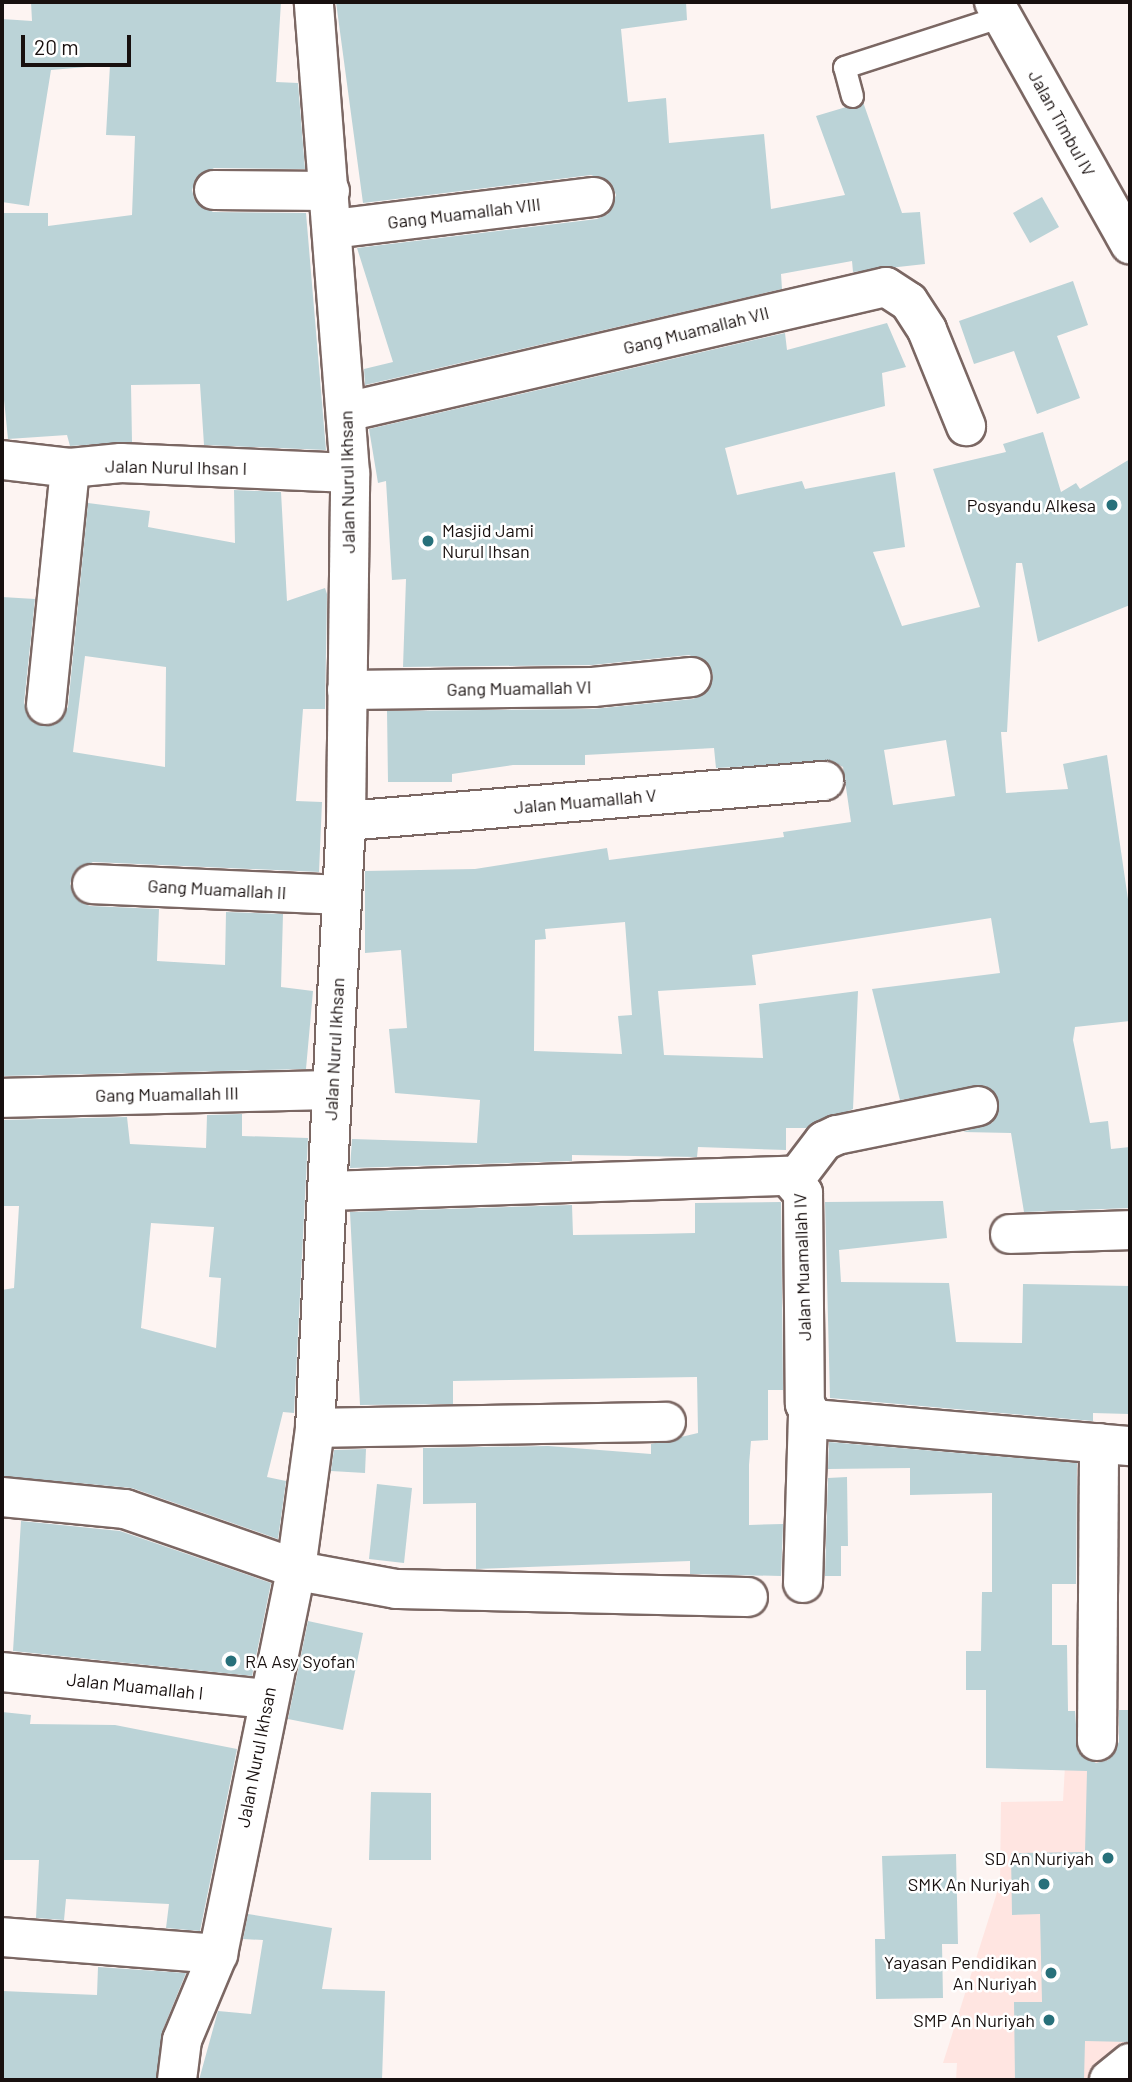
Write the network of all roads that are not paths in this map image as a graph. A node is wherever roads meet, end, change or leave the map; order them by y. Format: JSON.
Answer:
{"nodes":[{"id":1,"x":314,"y":2,"type":"edge"},
{"id":2,"x":997,"y":6,"type":"edge"},
{"id":3,"x":852,"y":96,"type":"dead end"},
{"id":4,"x":214,"y":190,"type":"dead end"},
{"id":5,"x":330,"y":191,"type":"junction"},
{"id":6,"x":594,"y":197,"type":"dead end"},
{"id":7,"x":333,"y":229,"type":"junction"},
{"id":8,"x":1127,"y":233,"type":"edge"},
{"id":9,"x":346,"y":412,"type":"junction"},
{"id":10,"x":966,"y":426,"type":"dead end"},
{"id":11,"x":2,"y":460,"type":"edge"},
{"id":12,"x":71,"y":468,"type":"junction"},
{"id":13,"x":350,"y":473,"type":"junction"},
{"id":14,"x":691,"y":677,"type":"dead end"},
{"id":15,"x":347,"y":690,"type":"junction"},
{"id":16,"x":46,"y":705,"type":"dead end"},
{"id":17,"x":824,"y":781,"type":"dead end"},
{"id":18,"x":346,"y":821,"type":"junction"},
{"id":19,"x":92,"y":884,"type":"dead end"},
{"id":20,"x":342,"y":895,"type":"junction"},
{"id":21,"x":332,"y":1090,"type":"junction"},
{"id":22,"x":2,"y":1098,"type":"edge"},
{"id":23,"x":978,"y":1107,"type":"dead end"},
{"id":24,"x":795,"y":1179,"type":"junction"},
{"id":25,"x":328,"y":1191,"type":"junction"},
{"id":26,"x":1130,"y":1230,"type":"edge"},
{"id":27,"x":1010,"y":1234,"type":"dead end"},
{"id":28,"x":808,"y":1415,"type":"junction"},
{"id":29,"x":666,"y":1422,"type":"dead end"},
{"id":30,"x":315,"y":1428,"type":"junction"},
{"id":31,"x":1115,"y":1445,"type":"edge"},
{"id":32,"x":2,"y":1497,"type":"edge"},
{"id":33,"x":296,"y":1569,"type":"junction"},
{"id":34,"x":803,"y":1583,"type":"dead end"},
{"id":35,"x":748,"y":1597,"type":"dead end"},
{"id":36,"x":2,"y":1672,"type":"edge"},
{"id":37,"x":267,"y":1699,"type":"junction"},
{"id":38,"x":1097,"y":1741,"type":"dead end"},
{"id":39,"x":2,"y":1937,"type":"edge"},
{"id":40,"x":218,"y":1954,"type":"junction"},
{"id":41,"x":1130,"y":2063,"type":"edge"},
{"id":42,"x":177,"y":2080,"type":"edge"},
{"id":43,"x":1109,"y":2080,"type":"edge"}],
"edges":[{"from":1,"to":5,"type":"street","name":"Jalan Nurul Ikhsan"},
{"from":2,"to":3,"type":"lane"},
{"from":2,"to":8,"type":"street","name":"Jalan Timbul IV"},
{"from":4,"to":5,"type":"street"},
{"from":5,"to":7,"type":"street","name":"Jalan Nurul Ikhsan"},
{"from":6,"to":7,"type":"street","name":"Gang Muamallah VIII"},
{"from":7,"to":9,"type":"street","name":"Jalan Nurul Ikhsan"},
{"from":9,"to":10,"type":"street","name":"Gang Muamallah VII"},
{"from":9,"to":13,"type":"street","name":"Jalan Nurul Ikhsan"},
{"from":11,"to":12,"type":"street","name":"Jalan Nurul Ihsan I"},
{"from":12,"to":13,"type":"street","name":"Jalan Nurul Ihsan I"},
{"from":12,"to":16,"type":"street"},
{"from":13,"to":15,"type":"street","name":"Jalan Nurul Ikhsan"},
{"from":14,"to":15,"type":"street","name":"Gang Muamallah VI"},
{"from":15,"to":18,"type":"street","name":"Jalan Nurul Ikhsan"},
{"from":17,"to":18,"type":"street","name":"Jalan Muamallah V"},
{"from":18,"to":20,"type":"street","name":"Jalan Nurul Ikhsan"},
{"from":19,"to":20,"type":"street","name":"Gang Muamallah II"},
{"from":20,"to":21,"type":"street","name":"Jalan Nurul Ikhsan"},
{"from":21,"to":22,"type":"street","name":"Gang Muamallah III"},
{"from":21,"to":25,"type":"street","name":"Jalan Nurul Ikhsan"},
{"from":23,"to":24,"type":"street"},
{"from":24,"to":25,"type":"street","name":"Jalan Muamallah IV"},
{"from":24,"to":28,"type":"street","name":"Jalan Muamallah IV"},
{"from":25,"to":30,"type":"street","name":"Jalan Nurul Ikhsan"},
{"from":26,"to":27,"type":"street"},
{"from":28,"to":31,"type":"street"},
{"from":28,"to":34,"type":"street","name":"Jalan Muamallah IV"},
{"from":29,"to":30,"type":"street"},
{"from":30,"to":33,"type":"street","name":"Jalan Nurul Ikhsan"},
{"from":31,"to":38,"type":"street"},
{"from":32,"to":33,"type":"street"},
{"from":33,"to":35,"type":"street"},
{"from":33,"to":37,"type":"street","name":"Jalan Nurul Ikhsan"},
{"from":36,"to":37,"type":"street","name":"Jalan Muamallah I"},
{"from":37,"to":40,"type":"street","name":"Jalan Nurul Ikhsan"},
{"from":39,"to":40,"type":"street"},
{"from":40,"to":42,"type":"street","name":"Jalan Nurul Ikhsan"},
{"from":41,"to":43,"type":"street"}]}
